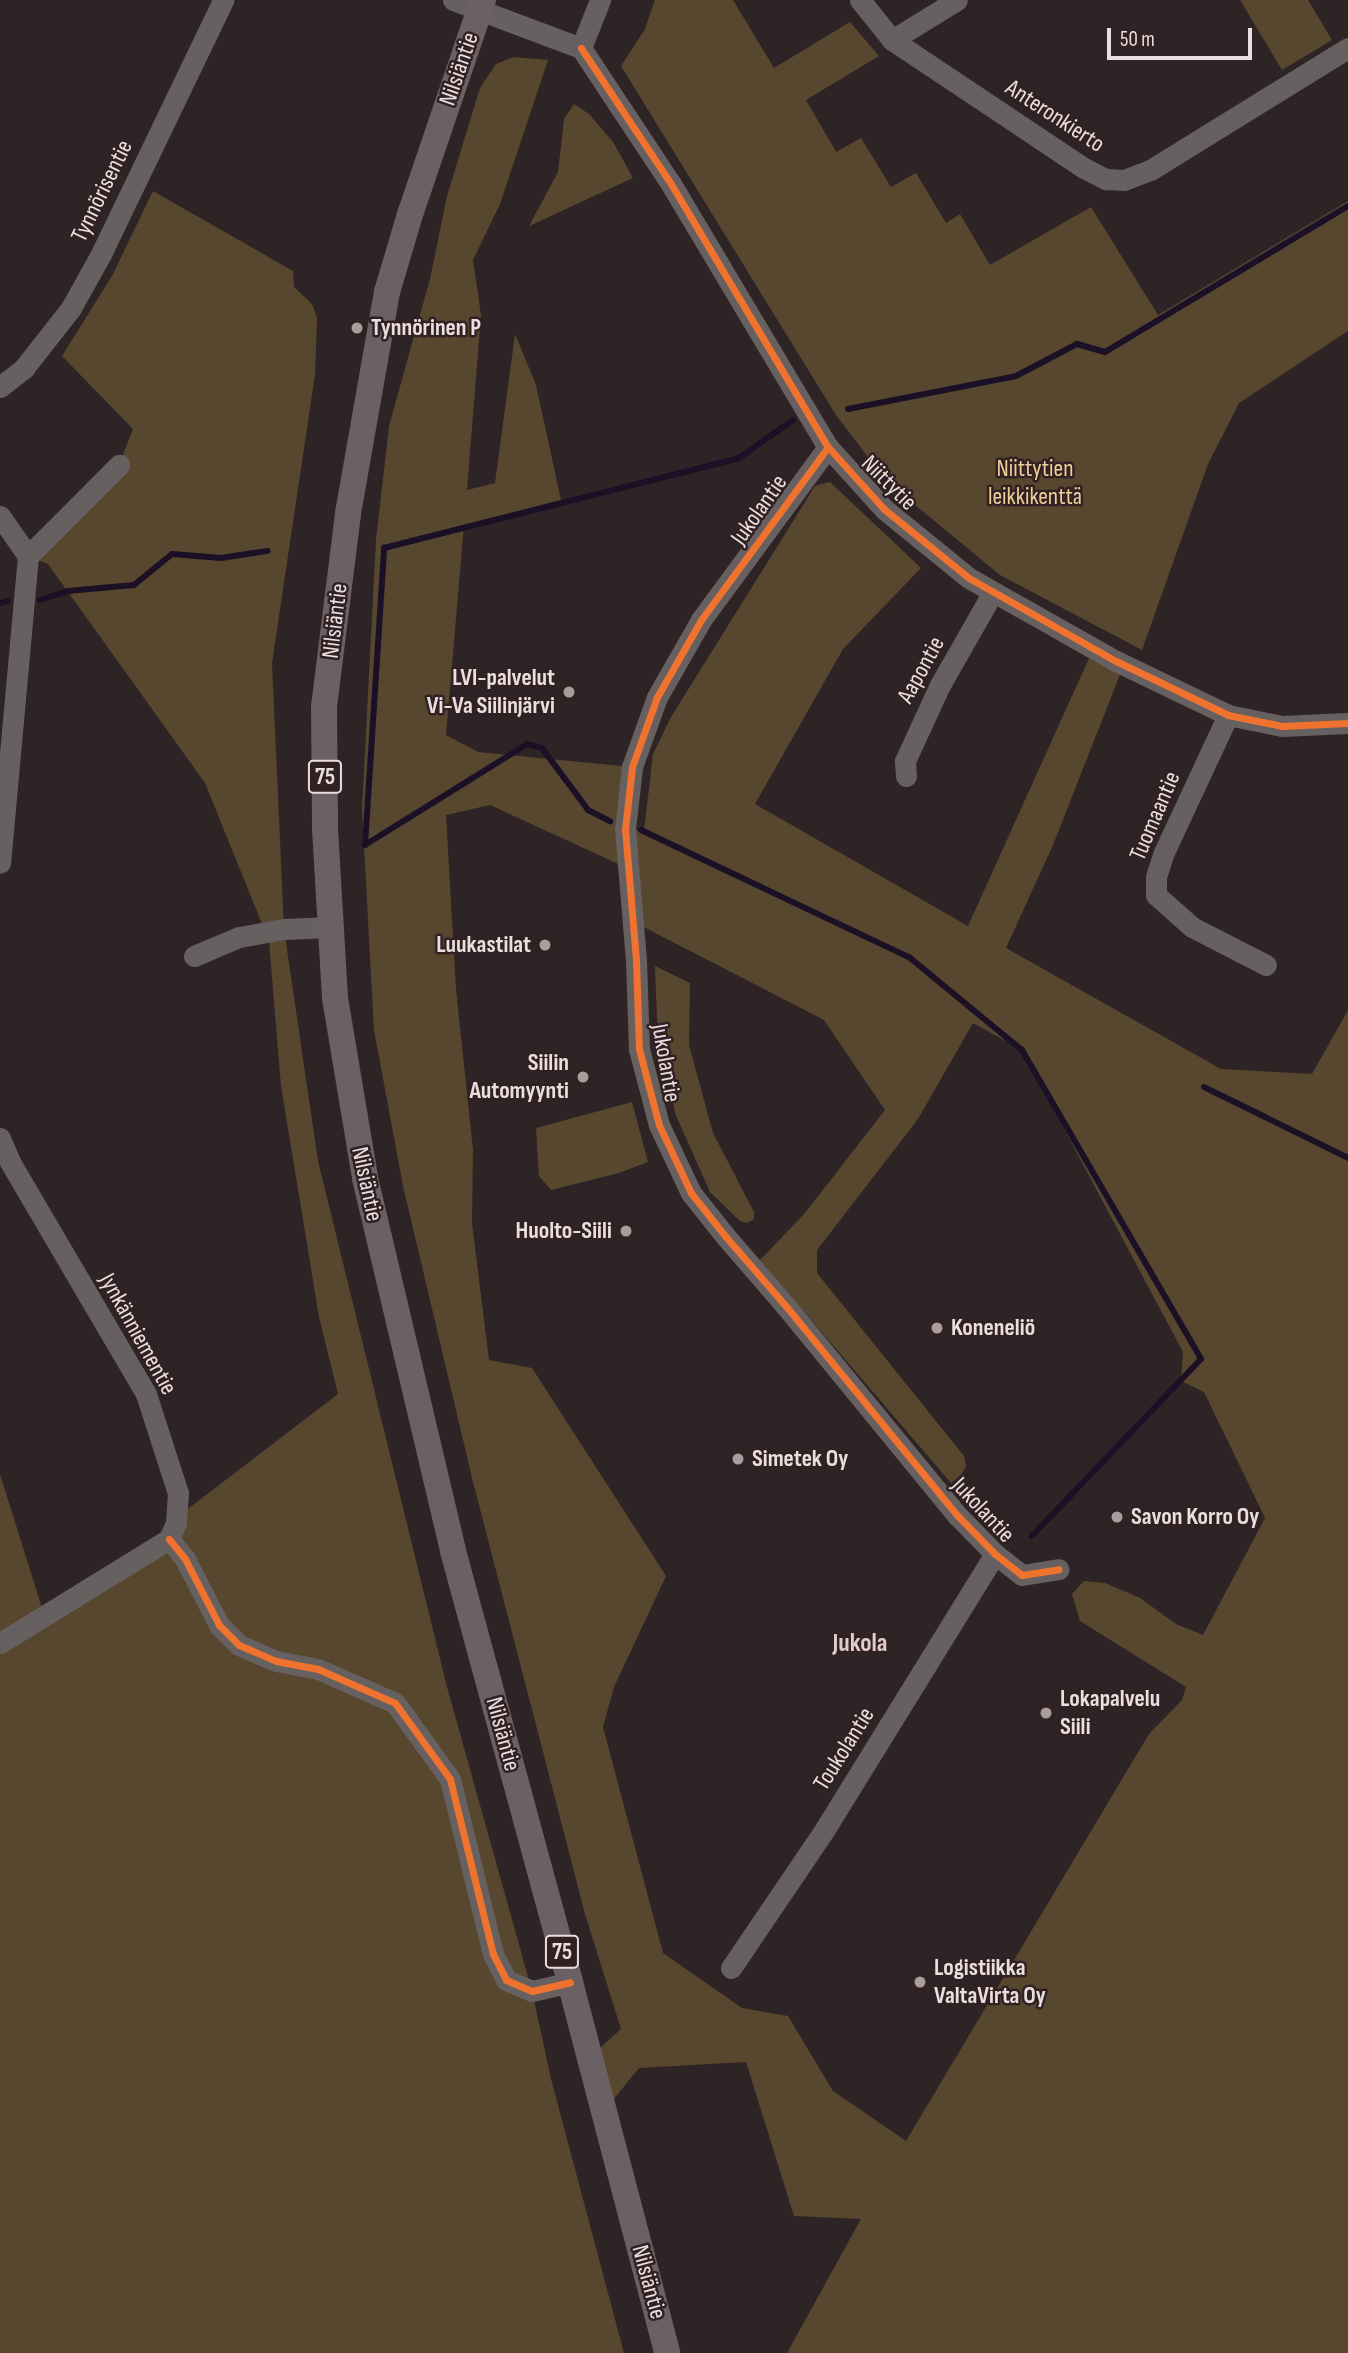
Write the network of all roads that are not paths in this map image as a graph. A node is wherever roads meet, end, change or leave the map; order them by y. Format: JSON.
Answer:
{"nodes":[{"id":1,"x":223,"y":0,"type":"edge"},
{"id":2,"x":453,"y":0,"type":"edge"},
{"id":3,"x":600,"y":0,"type":"edge"},
{"id":4,"x":860,"y":0,"type":"edge"},
{"id":5,"x":957,"y":0,"type":"edge"},
{"id":6,"x":481,"y":5,"type":"edge"},
{"id":7,"x":892,"y":40,"type":"junction"},
{"id":8,"x":582,"y":48,"type":"junction"},
{"id":9,"x":1348,"y":48,"type":"edge"},
{"id":10,"x":0,"y":387,"type":"edge"},
{"id":11,"x":828,"y":447,"type":"junction"},
{"id":12,"x":118,"y":465,"type":"dead end"},
{"id":13,"x":0,"y":516,"type":"edge"},
{"id":14,"x":28,"y":556,"type":"junction"},
{"id":15,"x":993,"y":592,"type":"junction"},
{"id":16,"x":1228,"y":715,"type":"junction"},
{"id":17,"x":1348,"y":723,"type":"edge"},
{"id":18,"x":906,"y":776,"type":"dead end"},
{"id":19,"x":0,"y":863,"type":"edge"},
{"id":20,"x":330,"y":927,"type":"junction"},
{"id":21,"x":194,"y":956,"type":"dead end"},
{"id":22,"x":1266,"y":965,"type":"dead end"},
{"id":23,"x":0,"y":1138,"type":"edge"},
{"id":24,"x":169,"y":1539,"type":"junction"},
{"id":25,"x":995,"y":1554,"type":"junction"},
{"id":26,"x":1059,"y":1569,"type":"dead end"},
{"id":27,"x":0,"y":1643,"type":"edge"},
{"id":28,"x":730,"y":1968,"type":"dead end"},
{"id":29,"x":570,"y":1982,"type":"junction"},
{"id":30,"x":667,"y":2353,"type":"edge"}],
"edges":[{"from":1,"to":10,"type":"street","name":"Tynnörisentie"},
{"from":2,"to":6,"type":"street"},
{"from":3,"to":8,"type":"street"},
{"from":4,"to":7,"type":"street","name":"Anteronkierto"},
{"from":5,"to":7,"type":"street"},
{"from":6,"to":8,"type":"street"},
{"from":6,"to":20,"type":"main road","name":"Nilsiäntie","number":"75"},
{"from":7,"to":9,"type":"street","name":"Anteronkierto"},
{"from":8,"to":11,"type":"street","name":"Niittytie"},
{"from":11,"to":15,"type":"street","name":"Niittytie"},
{"from":11,"to":25,"type":"street","name":"Jukolantie"},
{"from":12,"to":14,"type":"street"},
{"from":13,"to":14,"type":"street"},
{"from":14,"to":19,"type":"street"},
{"from":15,"to":16,"type":"street","name":"Niittytie"},
{"from":15,"to":18,"type":"street","name":"Aapontie"},
{"from":16,"to":17,"type":"street","name":"Niittytie"},
{"from":16,"to":22,"type":"street","name":"Tuomaantie"},
{"from":20,"to":21,"type":"street"},
{"from":20,"to":29,"type":"main road","name":"Nilsiäntie","number":"75"},
{"from":23,"to":24,"type":"street","name":"Jynkänniementie"},
{"from":24,"to":27,"type":"street"},
{"from":24,"to":29,"type":"street"},
{"from":25,"to":26,"type":"street","name":"Jukolantie"},
{"from":25,"to":28,"type":"street","name":"Toukolantie"},
{"from":29,"to":30,"type":"main road","name":"Nilsiäntie","number":"75"}]}
